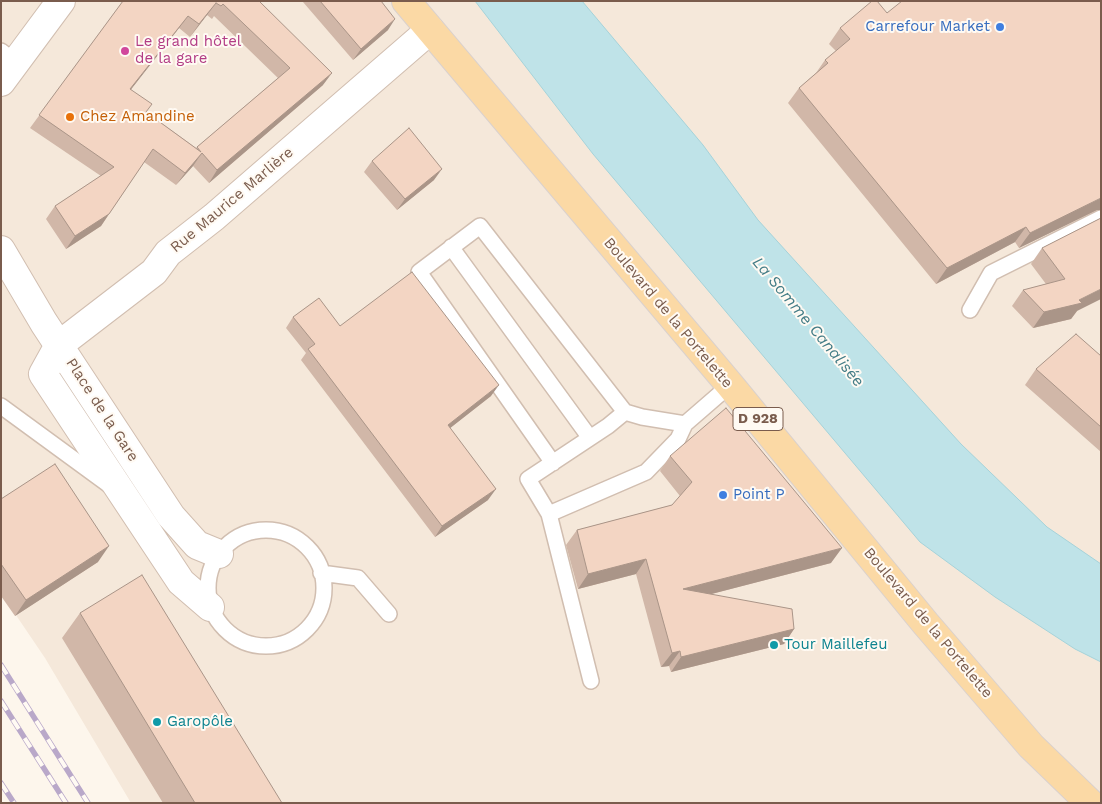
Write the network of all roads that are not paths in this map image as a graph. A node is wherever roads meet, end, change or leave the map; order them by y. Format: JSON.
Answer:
{"nodes":[{"id":1,"x":61,"y":1,"type":"edge"},
{"id":2,"x":406,"y":1,"type":"edge"},
{"id":3,"x":430,"y":30,"type":"junction"},
{"id":4,"x":6,"y":65,"type":"edge"},
{"id":5,"x":1101,"y":218,"type":"edge"},
{"id":6,"x":451,"y":247,"type":"junction"},
{"id":7,"x":1,"y":250,"type":"edge"},
{"id":8,"x":970,"y":310,"type":"dead end"},
{"id":9,"x":59,"y":345,"type":"junction"},
{"id":10,"x":43,"y":374,"type":"joint"},
{"id":11,"x":730,"y":385,"type":"junction"},
{"id":12,"x":1,"y":406,"type":"edge"},
{"id":13,"x":625,"y":412,"type":"junction"},
{"id":14,"x":685,"y":424,"type":"junction"},
{"id":15,"x":590,"y":438,"type":"junction"},
{"id":16,"x":553,"y":463,"type":"junction"},
{"id":17,"x":120,"y":493,"type":"junction"},
{"id":18,"x":549,"y":514,"type":"junction"},
{"id":19,"x":219,"y":554,"type":"junction"},
{"id":20,"x":321,"y":573,"type":"junction"},
{"id":21,"x":210,"y":607,"type":"junction"},
{"id":22,"x":388,"y":614,"type":"dead end"},
{"id":23,"x":591,"y":681,"type":"dead end"},
{"id":24,"x":1090,"y":803,"type":"edge"}],
"edges":[{"from":1,"to":4,"type":"street"},
{"from":2,"to":3,"type":"main road","name":"Boulevard de la Portelette","number":"D 928"},
{"from":3,"to":9,"type":"street","name":"Rue Maurice Marlière"},
{"from":3,"to":11,"type":"main road","name":"Boulevard de la Portelette","number":"D 928"},
{"from":5,"to":8,"type":"lane"},
{"from":6,"to":13,"type":"lane"},
{"from":6,"to":15,"type":"lane"},
{"from":6,"to":16,"type":"lane"},
{"from":7,"to":9,"type":"street","name":"Place de la Gare"},
{"from":9,"to":10,"type":"street","name":"Rue Maurice Marlière"},
{"from":9,"to":19,"type":"street","name":"Place de la Gare"},
{"from":10,"to":17,"type":"street","name":"Place de la Gare"},
{"from":11,"to":14,"type":"lane"},
{"from":11,"to":24,"type":"main road","name":"Boulevard de la Portelette","number":"D 928"},
{"from":12,"to":17,"type":"lane","name":"Place de la Gare"},
{"from":13,"to":14,"type":"lane"},
{"from":13,"to":15,"type":"lane"},
{"from":14,"to":18,"type":"lane"},
{"from":15,"to":16,"type":"lane"},
{"from":16,"to":18,"type":"lane"},
{"from":17,"to":21,"type":"street","name":"Place de la Gare"},
{"from":18,"to":23,"type":"lane"},
{"from":19,"to":20,"type":"lane"},
{"from":19,"to":21,"type":"lane"},
{"from":20,"to":21,"type":"lane"},
{"from":20,"to":22,"type":"lane"}]}
